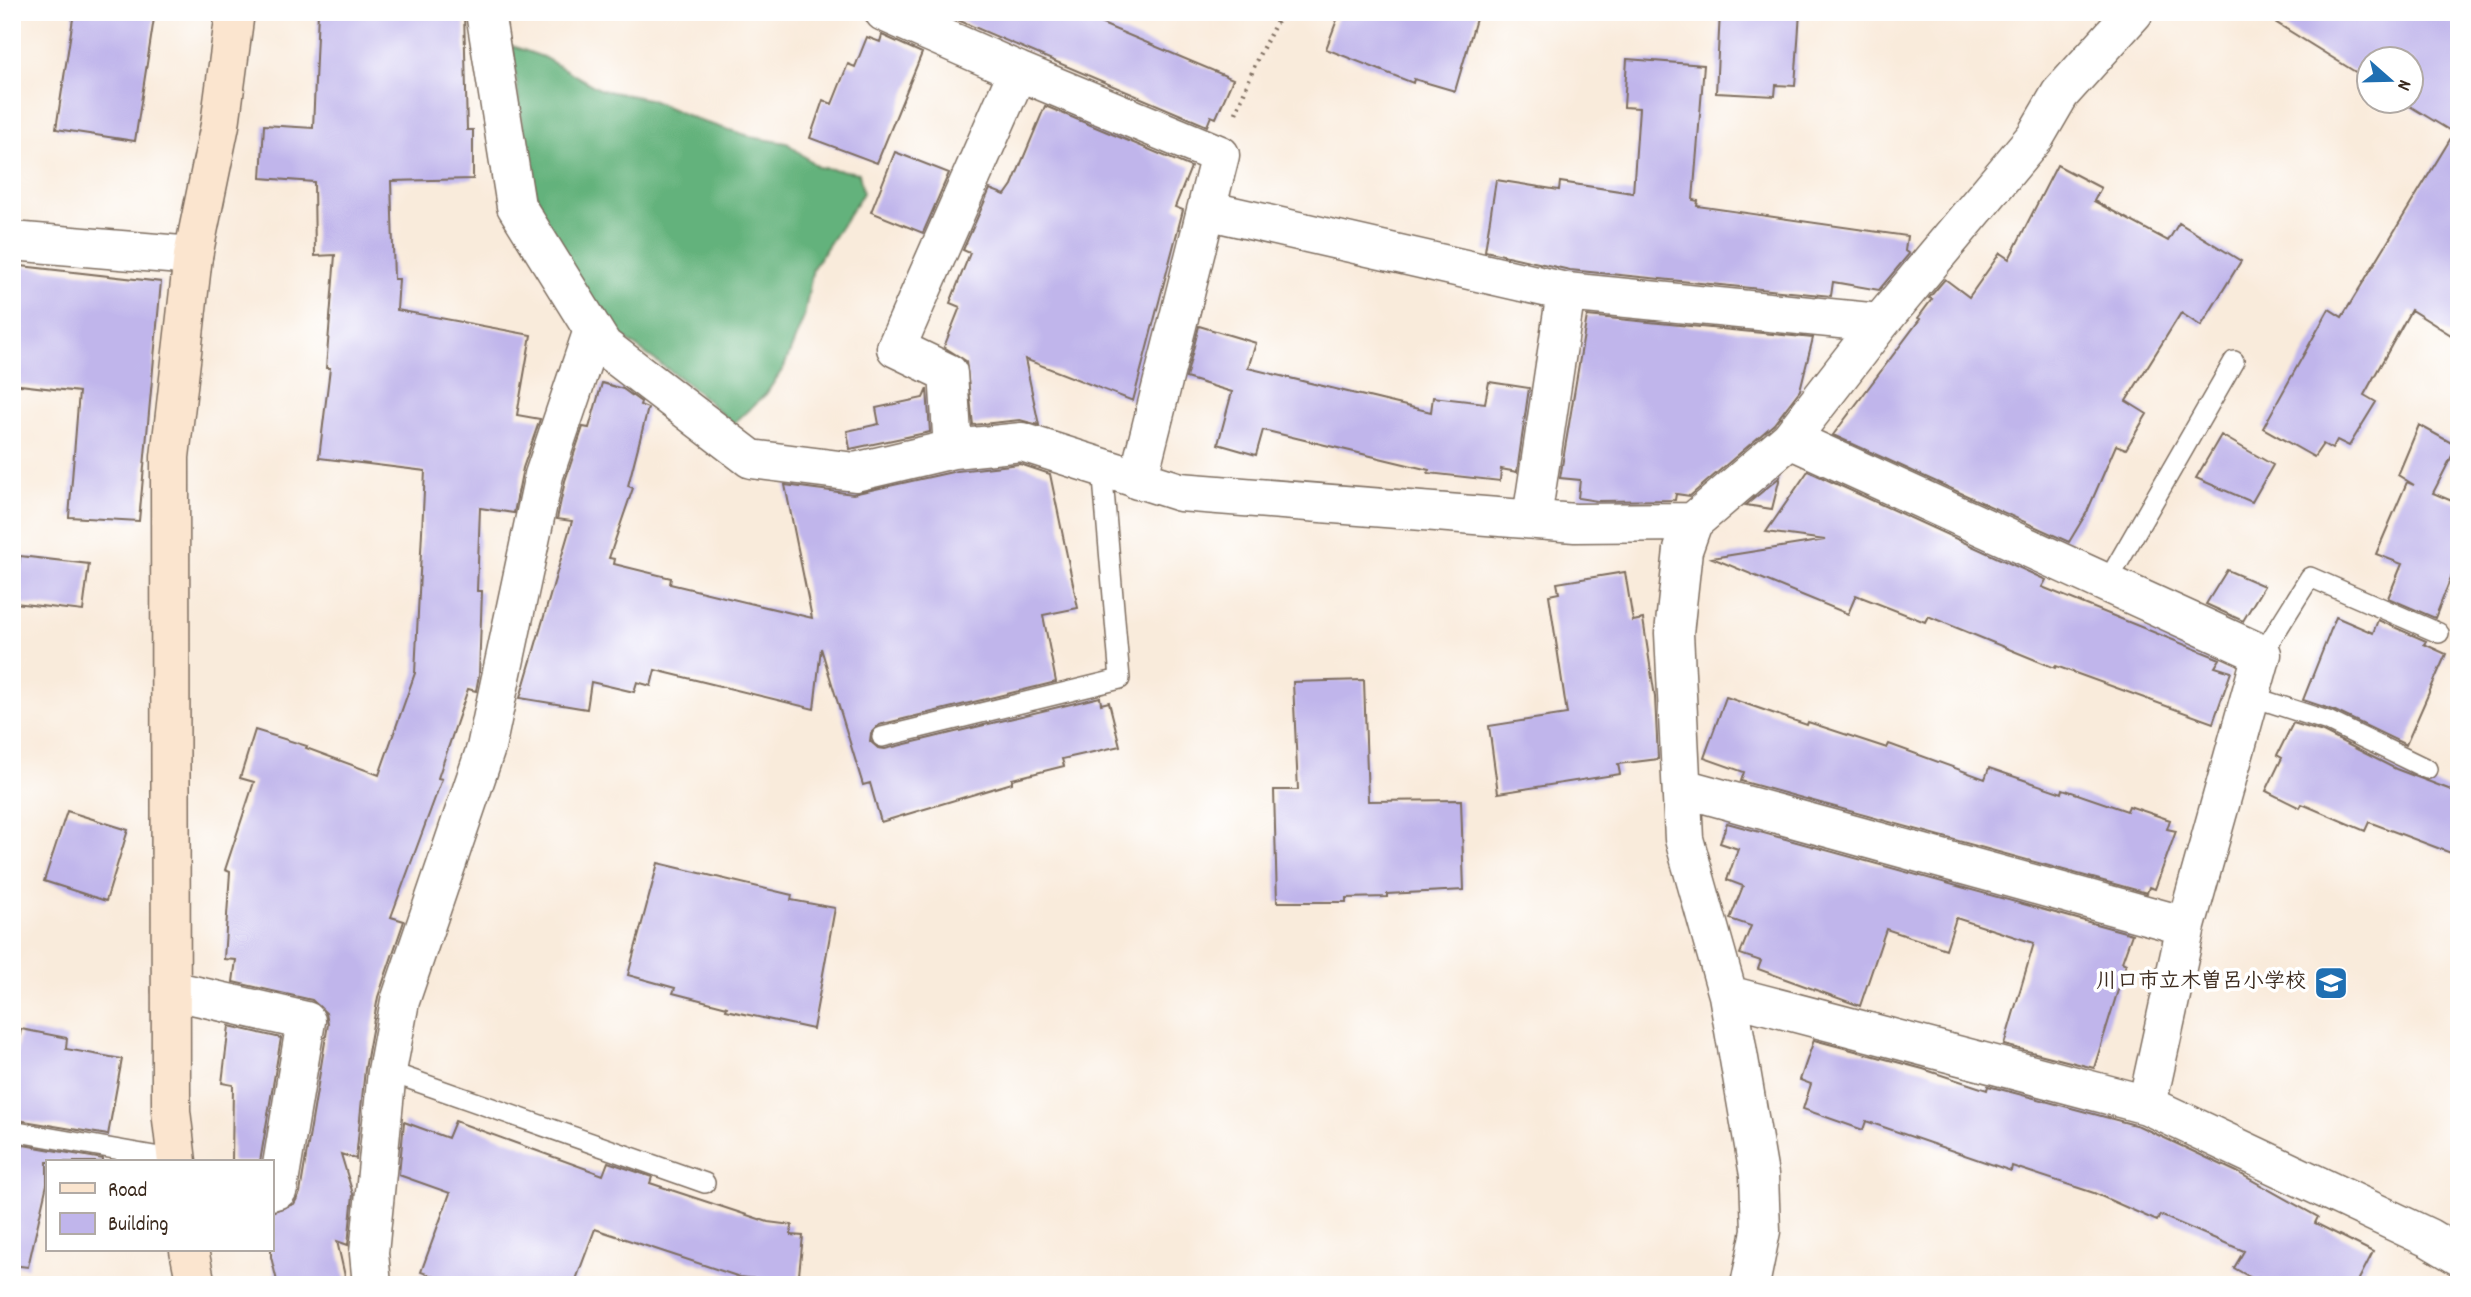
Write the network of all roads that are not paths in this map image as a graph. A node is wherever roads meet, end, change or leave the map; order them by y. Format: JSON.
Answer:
{"nodes":[{"id":1,"x":235,"y":12,"type":"edge"},
{"id":2,"x":485,"y":12,"type":"edge"},
{"id":3,"x":884,"y":12,"type":"edge"},
{"id":4,"x":2134,"y":12,"type":"edge"},
{"id":5,"x":1018,"y":71,"type":"junction"},
{"id":6,"x":1206,"y":210,"type":"junction"},
{"id":7,"x":12,"y":241,"type":"edge"},
{"id":8,"x":192,"y":256,"type":"junction"},
{"id":9,"x":1566,"y":292,"type":"junction"},
{"id":10,"x":1880,"y":323,"type":"junction"},
{"id":11,"x":593,"y":330,"type":"junction"},
{"id":12,"x":2234,"y":361,"type":"dead end"},
{"id":13,"x":1790,"y":439,"type":"junction"},
{"id":14,"x":953,"y":449,"type":"junction"},
{"id":15,"x":1102,"y":467,"type":"junction"},
{"id":16,"x":1138,"y":480,"type":"junction"},
{"id":17,"x":1532,"y":518,"type":"junction"},
{"id":18,"x":1693,"y":522,"type":"junction"},
{"id":19,"x":2106,"y":584,"type":"junction"},
{"id":20,"x":2439,"y":633,"type":"dead end"},
{"id":21,"x":2262,"y":654,"type":"junction"},
{"id":22,"x":2250,"y":696,"type":"junction"},
{"id":23,"x":882,"y":737,"type":"dead end"},
{"id":24,"x":2427,"y":769,"type":"dead end"},
{"id":25,"x":1683,"y":788,"type":"junction"},
{"id":26,"x":2186,"y":926,"type":"junction"},
{"id":27,"x":171,"y":990,"type":"junction"},
{"id":28,"x":1728,"y":995,"type":"junction"},
{"id":29,"x":387,"y":1071,"type":"junction"},
{"id":30,"x":2147,"y":1105,"type":"junction"},
{"id":31,"x":12,"y":1131,"type":"edge"},
{"id":32,"x":172,"y":1160,"type":"edge"},
{"id":33,"x":177,"y":1160,"type":"edge"},
{"id":34,"x":705,"y":1183,"type":"dead end"},
{"id":35,"x":273,"y":1190,"type":"edge"},
{"id":36,"x":189,"y":1252,"type":"edge"},
{"id":37,"x":2459,"y":1256,"type":"edge"},
{"id":38,"x":196,"y":1285,"type":"edge"},
{"id":39,"x":372,"y":1285,"type":"edge"},
{"id":40,"x":1750,"y":1285,"type":"edge"}],
"edges":[{"from":1,"to":8,"type":"street"},
{"from":2,"to":11,"type":"street"},
{"from":3,"to":5,"type":"street"},
{"from":4,"to":10,"type":"street"},
{"from":5,"to":6,"type":"street"},
{"from":5,"to":14,"type":"street"},
{"from":6,"to":9,"type":"street"},
{"from":6,"to":16,"type":"street"},
{"from":7,"to":8,"type":"street"},
{"from":8,"to":27,"type":"street"},
{"from":9,"to":10,"type":"street"},
{"from":9,"to":17,"type":"street"},
{"from":10,"to":13,"type":"street"},
{"from":11,"to":14,"type":"street"},
{"from":11,"to":29,"type":"street"},
{"from":12,"to":19,"type":"lane"},
{"from":13,"to":18,"type":"street"},
{"from":13,"to":19,"type":"street"},
{"from":14,"to":15,"type":"street"},
{"from":15,"to":16,"type":"street"},
{"from":15,"to":23,"type":"lane"},
{"from":16,"to":17,"type":"street"},
{"from":17,"to":18,"type":"street"},
{"from":18,"to":25,"type":"street"},
{"from":19,"to":21,"type":"street"},
{"from":20,"to":21,"type":"lane"},
{"from":21,"to":22,"type":"street"},
{"from":22,"to":24,"type":"lane"},
{"from":22,"to":26,"type":"street"},
{"from":25,"to":26,"type":"street"},
{"from":25,"to":28,"type":"street"},
{"from":26,"to":30,"type":"street"},
{"from":27,"to":33,"type":"street"},
{"from":27,"to":35,"type":"street"},
{"from":28,"to":30,"type":"street"},
{"from":28,"to":40,"type":"street"},
{"from":29,"to":34,"type":"lane"},
{"from":29,"to":39,"type":"street"},
{"from":30,"to":37,"type":"street"},
{"from":31,"to":32,"type":"lane"},
{"from":36,"to":38,"type":"street"}]}
